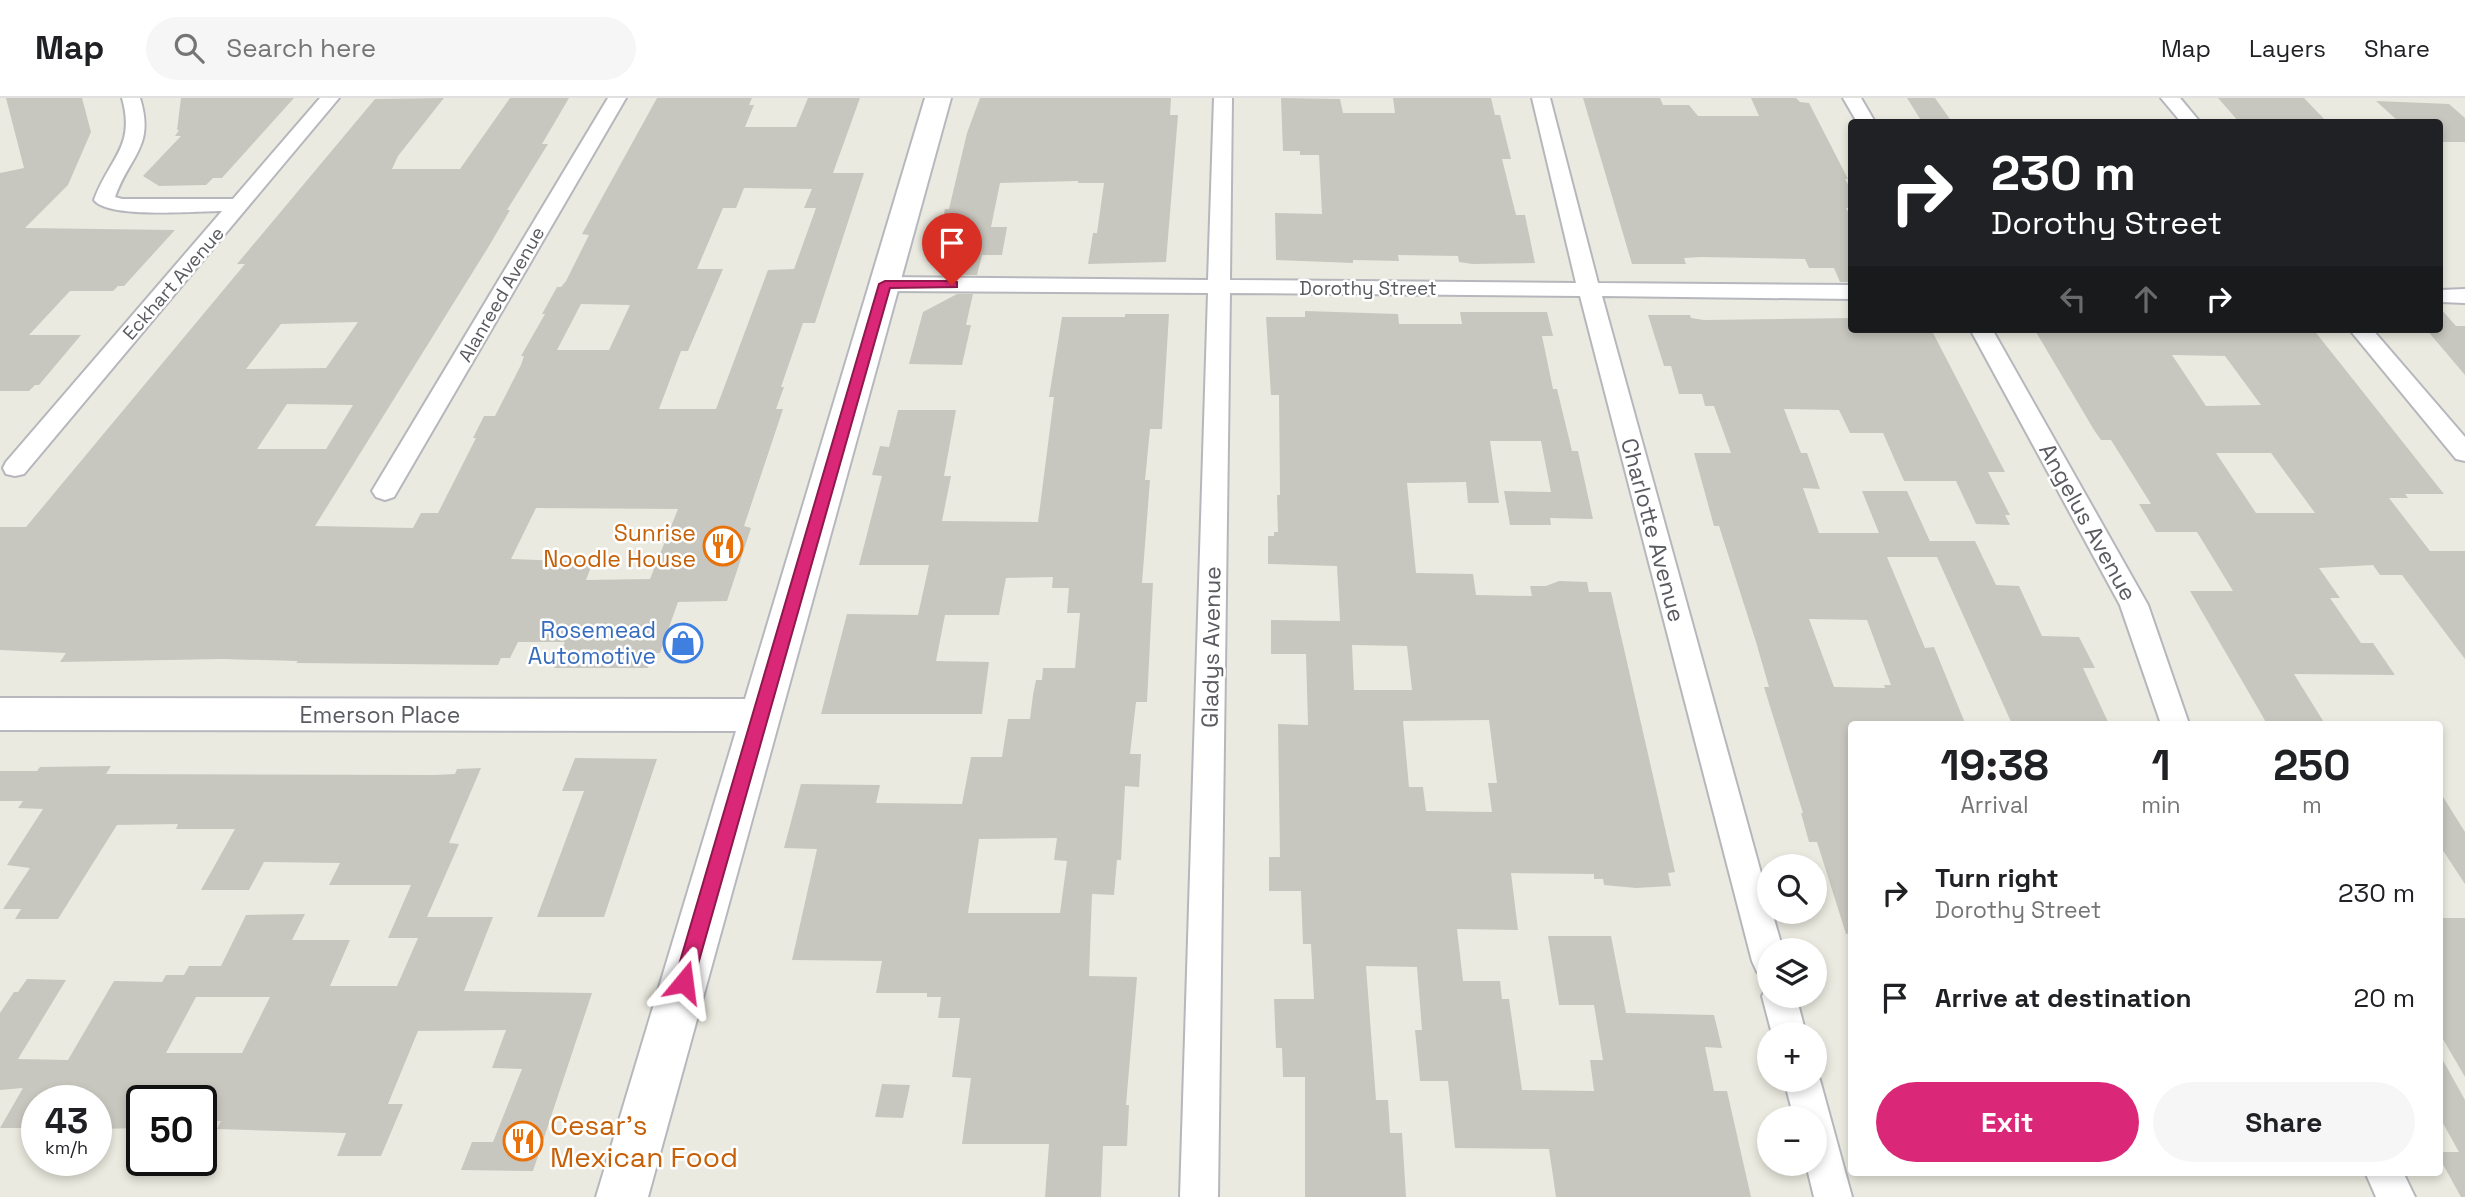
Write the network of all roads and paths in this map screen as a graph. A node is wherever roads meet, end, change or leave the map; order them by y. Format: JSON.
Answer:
{"nodes":[{"id":1,"x":131,"y":98,"type":"edge"},
{"id":2,"x":330,"y":98,"type":"edge"},
{"id":3,"x":617,"y":98,"type":"edge"},
{"id":4,"x":937,"y":98,"type":"edge"},
{"id":5,"x":1223,"y":98,"type":"edge"},
{"id":6,"x":1541,"y":98,"type":"edge"},
{"id":7,"x":1852,"y":98,"type":"edge"},
{"id":8,"x":2171,"y":98,"type":"edge"},
{"id":9,"x":1864,"y":119,"type":"edge"},
{"id":10,"x":2188,"y":119,"type":"edge"},
{"id":11,"x":240,"y":205,"type":"junction"},
{"id":12,"x":885,"y":284,"type":"junction"},
{"id":13,"x":1219,"y":286,"type":"junction"},
{"id":14,"x":1590,"y":289,"type":"junction"},
{"id":15,"x":1848,"y":292,"type":"edge"},
{"id":16,"x":2443,"y":296,"type":"edge"},
{"id":17,"x":2465,"y":296,"type":"edge"},
{"id":18,"x":1983,"y":333,"type":"edge"},
{"id":19,"x":2363,"y":333,"type":"edge"},
{"id":20,"x":2465,"y":453,"type":"edge"},
{"id":21,"x":15,"y":468,"type":"dead end"},
{"id":22,"x":386,"y":491,"type":"dead end"},
{"id":23,"x":0,"y":714,"type":"edge"},
{"id":24,"x":760,"y":715,"type":"junction"},
{"id":25,"x":2174,"y":721,"type":"edge"},
{"id":26,"x":1763,"y":938,"type":"edge"},
{"id":27,"x":1827,"y":1174,"type":"edge"},
{"id":28,"x":2385,"y":1176,"type":"edge"},
{"id":29,"x":622,"y":1197,"type":"edge"},
{"id":30,"x":1199,"y":1197,"type":"edge"},
{"id":31,"x":1833,"y":1197,"type":"edge"},
{"id":32,"x":2396,"y":1197,"type":"edge"}],
"edges":[{"from":1,"to":11,"type":"street"},
{"from":2,"to":11,"type":"street","name":"Eckhart Avenue"},
{"from":3,"to":22,"type":"street","name":"Alanreed Avenue"},
{"from":4,"to":12,"type":"main road"},
{"from":5,"to":13,"type":"street","name":"Gladys Avenue"},
{"from":6,"to":14,"type":"street","name":"Charlotte Avenue"},
{"from":7,"to":9,"type":"street"},
{"from":8,"to":10,"type":"street"},
{"from":11,"to":21,"type":"street","name":"Eckhart Avenue"},
{"from":12,"to":13,"type":"street","name":"Dorothy Street"},
{"from":12,"to":24,"type":"main road"},
{"from":13,"to":14,"type":"street","name":"Dorothy Street"},
{"from":13,"to":30,"type":"street","name":"Gladys Avenue"},
{"from":14,"to":15,"type":"street","name":"Dorothy Street"},
{"from":14,"to":26,"type":"street","name":"Charlotte Avenue"},
{"from":16,"to":17,"type":"street"},
{"from":18,"to":25,"type":"street","name":"Angelus Avenue"},
{"from":19,"to":20,"type":"street"},
{"from":23,"to":24,"type":"main road","name":"Emerson Place"},
{"from":24,"to":29,"type":"main road"},
{"from":27,"to":31,"type":"street"},
{"from":28,"to":32,"type":"street"}]}
